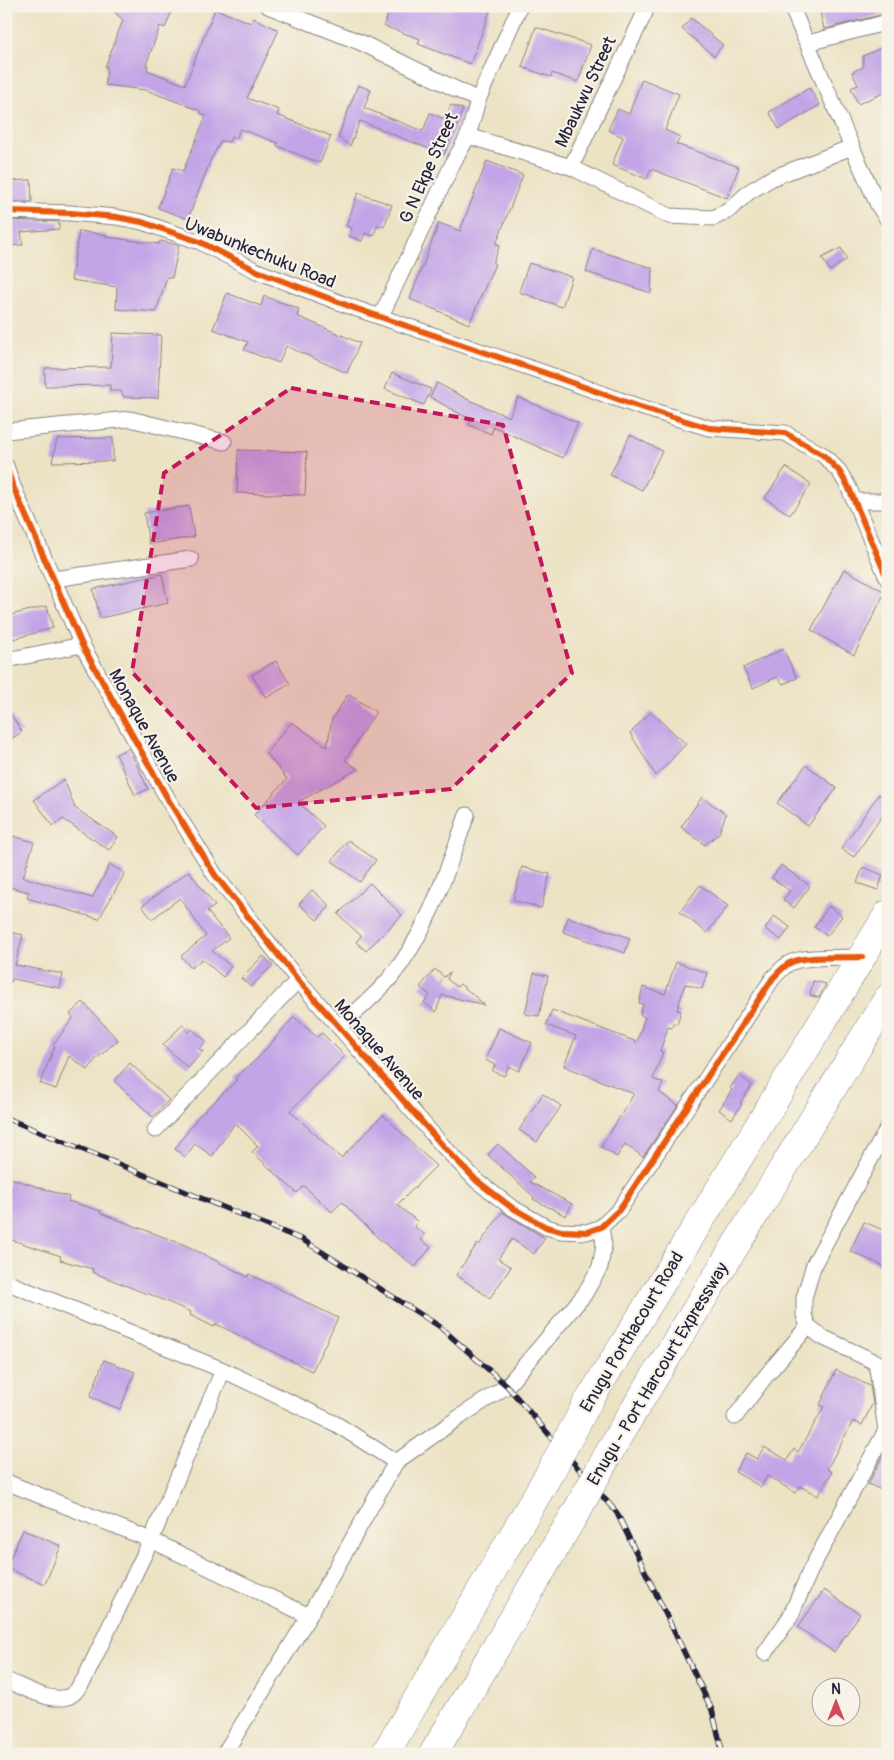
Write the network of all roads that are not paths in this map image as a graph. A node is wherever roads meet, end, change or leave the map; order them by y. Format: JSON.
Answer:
{"nodes":[{"id":1,"x":268,"y":6,"type":"edge"},
{"id":2,"x":520,"y":6,"type":"edge"},
{"id":3,"x":648,"y":6,"type":"edge"},
{"id":4,"x":791,"y":6,"type":"edge"},
{"id":5,"x":888,"y":22,"type":"edge"},
{"id":6,"x":808,"y":43,"type":"junction"},
{"id":7,"x":478,"y":100,"type":"junction"},
{"id":8,"x":468,"y":136,"type":"junction"},
{"id":9,"x":852,"y":147,"type":"junction"},
{"id":10,"x":571,"y":167,"type":"junction"},
{"id":11,"x":6,"y":211,"type":"edge"},
{"id":12,"x":888,"y":220,"type":"edge"},
{"id":13,"x":381,"y":316,"type":"junction"},
{"id":14,"x":6,"y":431,"type":"edge"},
{"id":15,"x":224,"y":442,"type":"dead end"},
{"id":16,"x":6,"y":466,"type":"edge"},
{"id":17,"x":9,"y":484,"type":"edge"},
{"id":18,"x":854,"y":501,"type":"junction"},
{"id":19,"x":888,"y":501,"type":"edge"},
{"id":20,"x":191,"y":559,"type":"dead end"},
{"id":21,"x":54,"y":579,"type":"junction"},
{"id":22,"x":888,"y":580,"type":"edge"},
{"id":23,"x":82,"y":645,"type":"junction"},
{"id":24,"x":6,"y":660,"type":"edge"},
{"id":25,"x":467,"y":815,"type":"dead end"},
{"id":26,"x":888,"y":914,"type":"edge"},
{"id":27,"x":862,"y":957,"type":"junction"},
{"id":28,"x":298,"y":980,"type":"junction"},
{"id":29,"x":888,"y":998,"type":"edge"},
{"id":30,"x":339,"y":1027,"type":"junction"},
{"id":31,"x":888,"y":1127,"type":"edge"},
{"id":32,"x":155,"y":1130,"type":"dead end"},
{"id":33,"x":601,"y":1227,"type":"junction"},
{"id":34,"x":6,"y":1282,"type":"edge"},
{"id":35,"x":808,"y":1326,"type":"junction"},
{"id":36,"x":882,"y":1365,"type":"edge"},
{"id":37,"x":223,"y":1370,"type":"junction"},
{"id":38,"x":735,"y":1417,"type":"dead end"},
{"id":39,"x":396,"y":1462,"type":"junction"},
{"id":40,"x":6,"y":1482,"type":"edge"},
{"id":41,"x":151,"y":1540,"type":"junction"},
{"id":42,"x":309,"y":1616,"type":"junction"},
{"id":43,"x":765,"y":1652,"type":"dead end"},
{"id":44,"x":6,"y":1680,"type":"edge"},
{"id":45,"x":224,"y":1754,"type":"edge"},
{"id":46,"x":384,"y":1754,"type":"edge"},
{"id":47,"x":434,"y":1754,"type":"edge"}],
"edges":[{"from":1,"to":7,"type":"street"},
{"from":2,"to":7,"type":"street","name":"G N Ekpe Street"},
{"from":3,"to":10,"type":"street","name":"Mbaukwu Street"},
{"from":4,"to":6,"type":"street"},
{"from":5,"to":6,"type":"street"},
{"from":6,"to":9,"type":"street"},
{"from":7,"to":8,"type":"street","name":"G N Ekpe Street"},
{"from":8,"to":10,"type":"street"},
{"from":8,"to":13,"type":"street","name":"G N Ekpe Street"},
{"from":9,"to":10,"type":"street"},
{"from":9,"to":12,"type":"street"},
{"from":11,"to":13,"type":"street","name":"Uwabunkechuku Road"},
{"from":13,"to":18,"type":"street","name":"Uwabunkechuku Road"},
{"from":14,"to":15,"type":"street"},
{"from":16,"to":17,"type":"street","name":"Monaque Avenue"},
{"from":17,"to":21,"type":"street","name":"Monaque Avenue"},
{"from":18,"to":19,"type":"street"},
{"from":18,"to":22,"type":"street","name":"Uwabunkechuku Road"},
{"from":20,"to":21,"type":"street"},
{"from":21,"to":23,"type":"street","name":"Monaque Avenue"},
{"from":23,"to":24,"type":"street"},
{"from":23,"to":28,"type":"street","name":"Monaque Avenue"},
{"from":25,"to":30,"type":"street"},
{"from":26,"to":27,"type":"highway","name":"Enugu Porthacourt Road"},
{"from":27,"to":33,"type":"street"},
{"from":27,"to":46,"type":"highway","name":"Enugu Porthacourt Road","bridge":true},
{"from":28,"to":30,"type":"street","name":"Monaque Avenue"},
{"from":28,"to":32,"type":"street"},
{"from":29,"to":47,"type":"highway","name":"Enugu - Port Harcourt Expressway","bridge":true},
{"from":30,"to":33,"type":"street","name":"Monaque Avenue"},
{"from":31,"to":35,"type":"street"},
{"from":33,"to":39,"type":"street"},
{"from":34,"to":37,"type":"street"},
{"from":35,"to":36,"type":"street"},
{"from":35,"to":38,"type":"street"},
{"from":36,"to":43,"type":"street"},
{"from":37,"to":39,"type":"street"},
{"from":37,"to":41,"type":"street"},
{"from":39,"to":42,"type":"street"},
{"from":40,"to":41,"type":"street"},
{"from":41,"to":42,"type":"street"},
{"from":41,"to":44,"type":"street"},
{"from":42,"to":45,"type":"street"}]}
